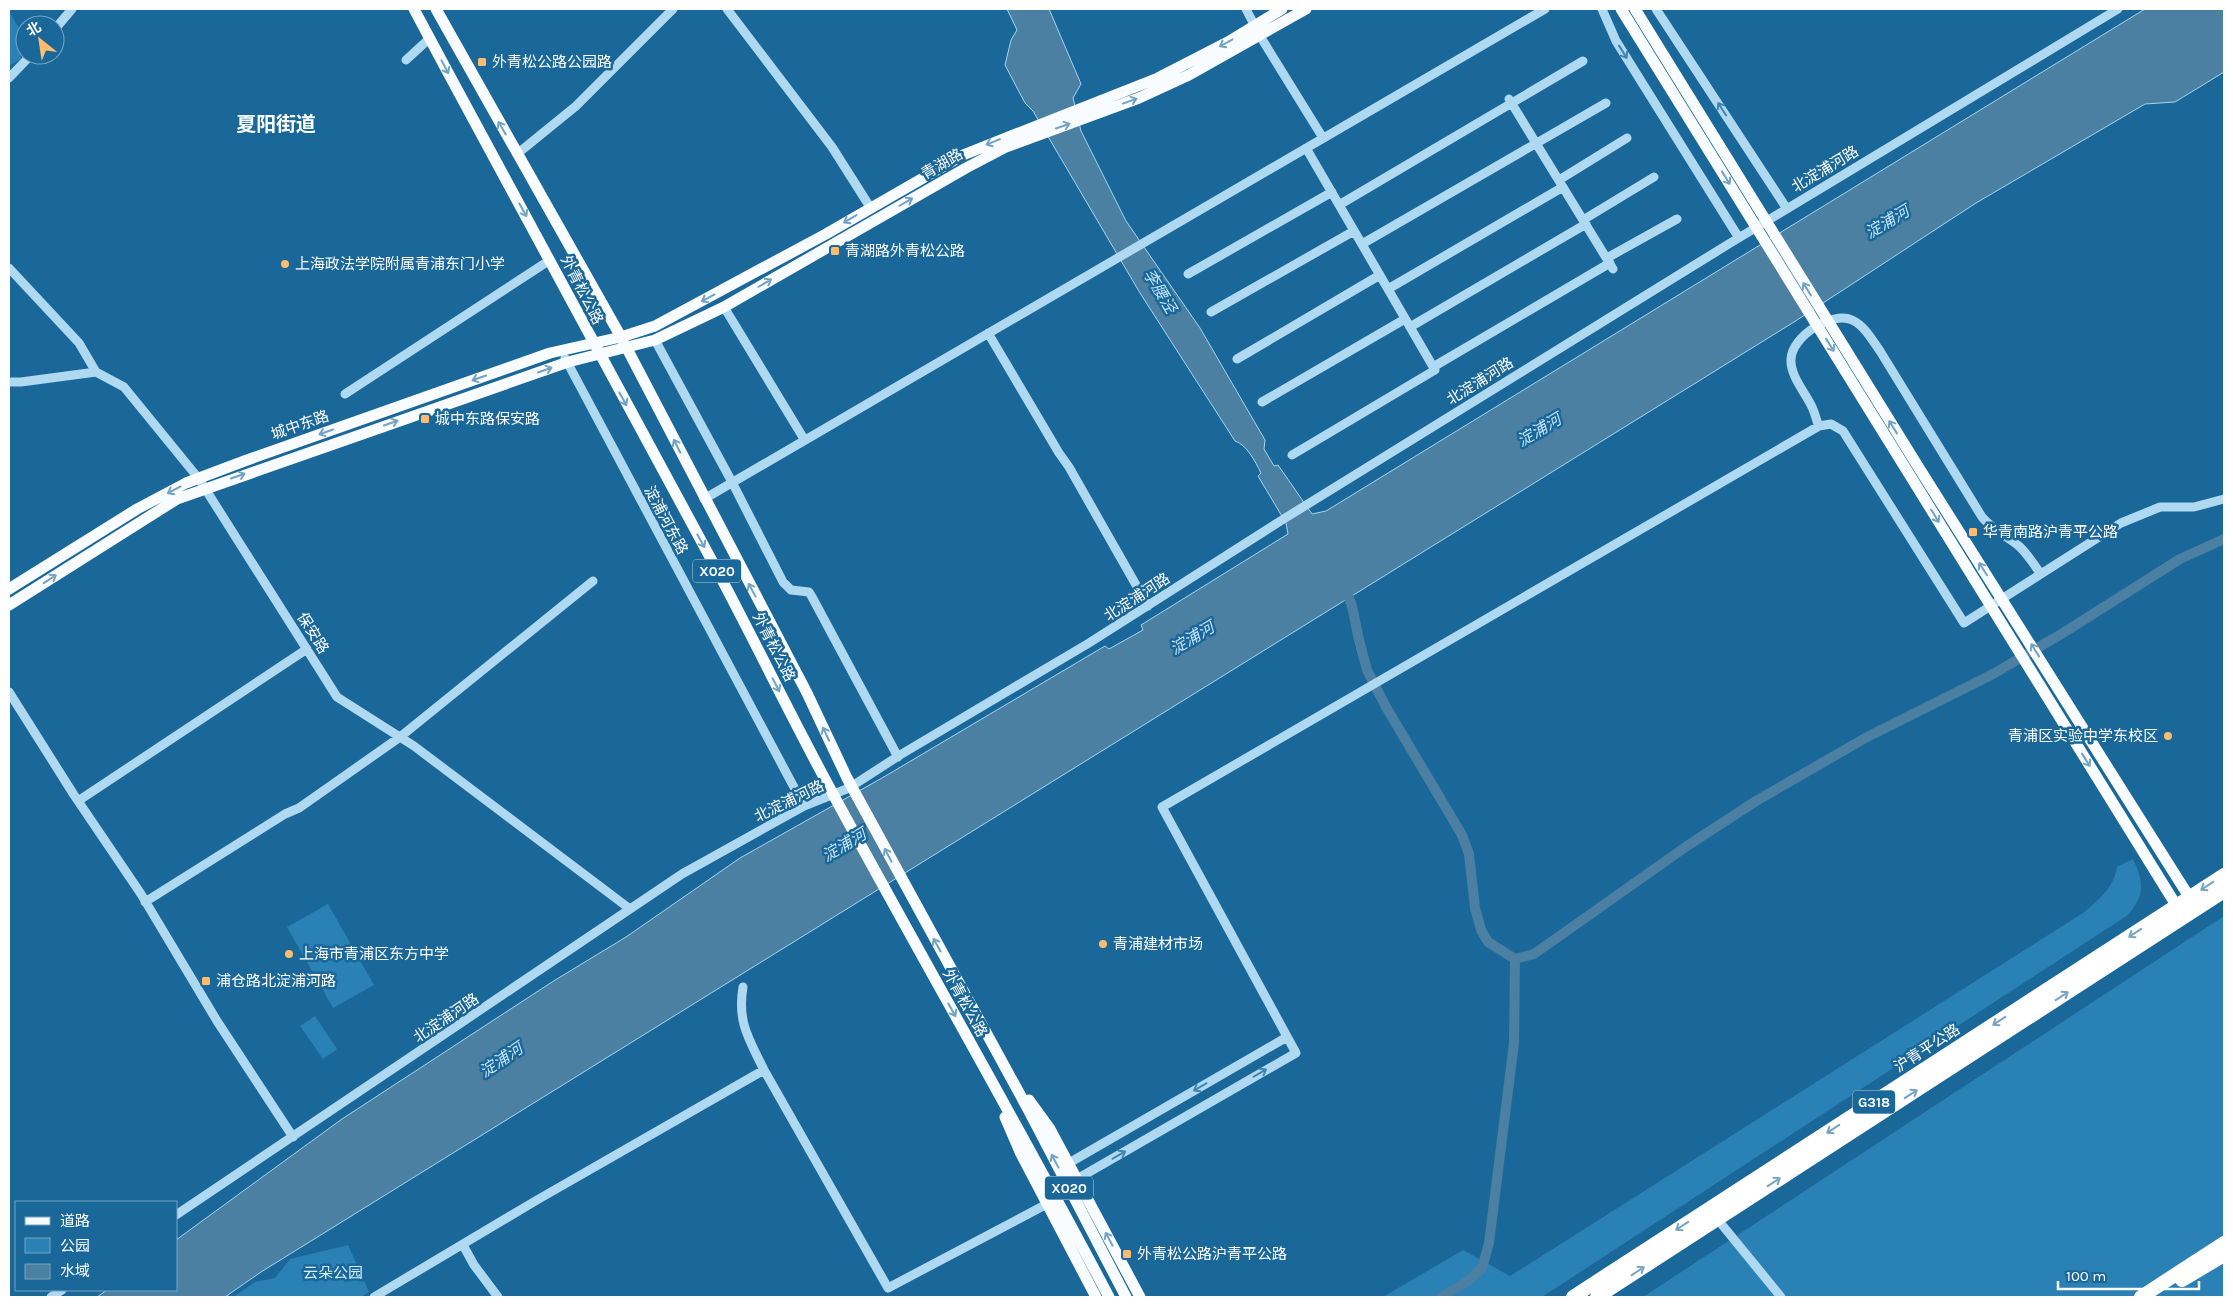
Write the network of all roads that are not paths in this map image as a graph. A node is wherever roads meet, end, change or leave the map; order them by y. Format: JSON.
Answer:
{"nodes":[{"id":1,"x":414,"y":9,"type":"edge"},
{"id":2,"x":436,"y":9,"type":"edge"},
{"id":3,"x":673,"y":9,"type":"edge"},
{"id":4,"x":727,"y":9,"type":"edge"},
{"id":5,"x":1246,"y":9,"type":"edge"},
{"id":6,"x":1282,"y":9,"type":"edge"},
{"id":7,"x":1306,"y":9,"type":"edge"},
{"id":8,"x":1544,"y":9,"type":"edge"},
{"id":9,"x":1602,"y":9,"type":"edge"},
{"id":10,"x":1612,"y":9,"type":"edge"},
{"id":11,"x":1635,"y":9,"type":"edge"},
{"id":12,"x":1656,"y":9,"type":"edge"},
{"id":13,"x":2117,"y":9,"type":"edge"},
{"id":14,"x":1623,"y":12,"type":"edge"},
{"id":15,"x":1257,"y":30,"type":"junction"},
{"id":16,"x":430,"y":38,"type":"junction"},
{"id":17,"x":406,"y":60,"type":"dead end"},
{"id":18,"x":1583,"y":62,"type":"dead end"},
{"id":19,"x":21,"y":65,"type":"edge"},
{"id":20,"x":9,"y":78,"type":"edge"},
{"id":21,"x":1510,"y":101,"type":"junction"},
{"id":22,"x":1606,"y":103,"type":"dead end"},
{"id":23,"x":1040,"y":129,"type":"junction"},
{"id":24,"x":1704,"y":133,"type":"junction"},
{"id":25,"x":1323,"y":138,"type":"junction"},
{"id":26,"x":1627,"y":138,"type":"dead end"},
{"id":27,"x":1536,"y":143,"type":"junction"},
{"id":28,"x":1306,"y":148,"type":"junction"},
{"id":29,"x":517,"y":154,"type":"junction"},
{"id":30,"x":1654,"y":177,"type":"dead end"},
{"id":31,"x":1561,"y":183,"type":"junction"},
{"id":32,"x":1332,"y":192,"type":"junction"},
{"id":33,"x":1339,"y":205,"type":"junction"},
{"id":34,"x":870,"y":207,"type":"junction"},
{"id":35,"x":1787,"y":209,"type":"junction"},
{"id":36,"x":1677,"y":219,"type":"dead end"},
{"id":37,"x":1585,"y":222,"type":"junction"},
{"id":38,"x":1354,"y":231,"type":"junction"},
{"id":39,"x":1739,"y":238,"type":"junction"},
{"id":40,"x":1362,"y":244,"type":"junction"},
{"id":41,"x":550,"y":260,"type":"junction"},
{"id":42,"x":1610,"y":263,"type":"junction"},
{"id":43,"x":9,"y":268,"type":"edge"},
{"id":44,"x":1188,"y":274,"type":"dead end"},
{"id":45,"x":1380,"y":275,"type":"junction"},
{"id":46,"x":1388,"y":289,"type":"junction"},
{"id":47,"x":724,"y":307,"type":"junction"},
{"id":48,"x":1211,"y":312,"type":"dead end"},
{"id":49,"x":1408,"y":323,"type":"junction"},
{"id":50,"x":988,"y":333,"type":"junction"},
{"id":51,"x":654,"y":340,"type":"junction"},
{"id":52,"x":624,"y":342,"type":"junction"},
{"id":53,"x":593,"y":344,"type":"junction"},
{"id":54,"x":562,"y":351,"type":"junction"},
{"id":55,"x":600,"y":356,"type":"junction"},
{"id":56,"x":1238,"y":359,"type":"dead end"},
{"id":57,"x":568,"y":362,"type":"junction"},
{"id":58,"x":1433,"y":367,"type":"junction"},
{"id":59,"x":96,"y":372,"type":"junction"},
{"id":60,"x":9,"y":382,"type":"edge"},
{"id":61,"x":345,"y":394,"type":"dead end"},
{"id":62,"x":1262,"y":402,"type":"dead end"},
{"id":63,"x":1818,"y":426,"type":"junction"},
{"id":64,"x":804,"y":440,"type":"junction"},
{"id":65,"x":1292,"y":455,"type":"dead end"},
{"id":66,"x":1914,"y":471,"type":"junction"},
{"id":67,"x":732,"y":482,"type":"junction"},
{"id":68,"x":201,"y":483,"type":"junction"},
{"id":69,"x":704,"y":499,"type":"junction"},
{"id":70,"x":2224,"y":499,"type":"edge"},
{"id":71,"x":2040,"y":573,"type":"junction"},
{"id":72,"x":593,"y":581,"type":"dead end"},
{"id":73,"x":9,"y":589,"type":"edge"},
{"id":74,"x":2003,"y":599,"type":"junction"},
{"id":75,"x":9,"y":605,"type":"edge"},
{"id":76,"x":1992,"y":605,"type":"junction"},
{"id":77,"x":1148,"y":606,"type":"junction"},
{"id":78,"x":307,"y":649,"type":"junction"},
{"id":79,"x":9,"y":692,"type":"edge"},
{"id":80,"x":400,"y":737,"type":"junction"},
{"id":81,"x":898,"y":757,"type":"junction"},
{"id":82,"x":78,"y":801,"type":"junction"},
{"id":83,"x":804,"y":806,"type":"junction"},
{"id":84,"x":2224,"y":875,"type":"edge"},
{"id":85,"x":2224,"y":891,"type":"edge"},
{"id":86,"x":145,"y":902,"type":"junction"},
{"id":87,"x":2193,"y":903,"type":"junction"},
{"id":88,"x":630,"y":909,"type":"junction"},
{"id":89,"x":2180,"y":912,"type":"junction"},
{"id":90,"x":743,"y":987,"type":"dead end"},
{"id":91,"x":1287,"y":1037,"type":"junction"},
{"id":92,"x":764,"y":1070,"type":"junction"},
{"id":93,"x":1011,"y":1080,"type":"junction"},
{"id":94,"x":992,"y":1082,"type":"junction"},
{"id":95,"x":293,"y":1137,"type":"junction"},
{"id":96,"x":1068,"y":1163,"type":"junction"},
{"id":97,"x":1077,"y":1179,"type":"junction"},
{"id":98,"x":1047,"y":1204,"type":"junction"},
{"id":99,"x":178,"y":1214,"type":"edge"},
{"id":100,"x":1713,"y":1214,"type":"junction"},
{"id":101,"x":2224,"y":1243,"type":"edge"},
{"id":102,"x":463,"y":1245,"type":"junction"},
{"id":103,"x":2224,"y":1256,"type":"edge"},
{"id":104,"x":374,"y":1297,"type":"edge"},
{"id":105,"x":498,"y":1297,"type":"edge"},
{"id":106,"x":1096,"y":1297,"type":"edge"},
{"id":107,"x":1109,"y":1297,"type":"edge"},
{"id":108,"x":1126,"y":1297,"type":"edge"},
{"id":109,"x":1140,"y":1297,"type":"edge"},
{"id":110,"x":1573,"y":1297,"type":"edge"},
{"id":111,"x":1597,"y":1297,"type":"edge"},
{"id":112,"x":1781,"y":1297,"type":"edge"},
{"id":113,"x":2142,"y":1297,"type":"edge"},
{"id":114,"x":2152,"y":1297,"type":"edge"}],
"edges":[{"from":1,"to":16,"type":"main road","name":"外青松公路","number":"X020"},
{"from":29,"to":2,"type":"main road","name":"外青松公路","number":"X020","one_way":true},
{"from":3,"to":29,"type":"street"},
{"from":4,"to":34,"type":"street"},
{"from":5,"to":15,"type":"street"},
{"from":6,"to":15,"type":"main road","name":"青湖路"},
{"from":7,"to":15,"type":"main road","name":"青湖路"},
{"from":8,"to":25,"type":"street"},
{"from":9,"to":39,"type":"street","one_way":true},
{"from":10,"to":14,"type":"street"},
{"from":11,"to":24,"type":"main road"},
{"from":35,"to":12,"type":"street","one_way":true},
{"from":13,"to":35,"type":"street","name":"北淀浦河路"},
{"from":14,"to":24,"type":"main road"},
{"from":15,"to":23,"type":"main road","name":"青湖路"},
{"from":15,"to":25,"type":"street"},
{"from":16,"to":17,"type":"street"},
{"from":16,"to":41,"type":"main road","name":"外青松公路","number":"X020","one_way":true},
{"from":18,"to":21,"type":"street"},
{"from":19,"to":20,"type":"street"},
{"from":21,"to":27,"type":"street"},
{"from":21,"to":33,"type":"street"},
{"from":22,"to":27,"type":"street"},
{"from":23,"to":34,"type":"main road","name":"青湖路","one_way":true},
{"from":47,"to":23,"type":"main road","name":"青湖路","one_way":true},
{"from":24,"to":66,"type":"main road"},
{"from":25,"to":28,"type":"street"},
{"from":26,"to":31,"type":"street"},
{"from":27,"to":31,"type":"street"},
{"from":27,"to":40,"type":"street"},
{"from":28,"to":32,"type":"street"},
{"from":28,"to":50,"type":"street"},
{"from":29,"to":52,"type":"main road","name":"外青松公路","number":"X020"},
{"from":30,"to":37,"type":"street"},
{"from":31,"to":37,"type":"street"},
{"from":31,"to":46,"type":"street"},
{"from":32,"to":33,"type":"street"},
{"from":32,"to":44,"type":"street"},
{"from":33,"to":38,"type":"street"},
{"from":34,"to":52,"type":"main road","name":"青湖路","one_way":true},
{"from":35,"to":39,"type":"street","name":"北淀浦河路"},
{"from":36,"to":42,"type":"street"},
{"from":37,"to":42,"type":"street"},
{"from":37,"to":49,"type":"street"},
{"from":38,"to":40,"type":"street"},
{"from":38,"to":48,"type":"street"},
{"from":39,"to":77,"type":"street","name":"北淀浦河路"},
{"from":40,"to":45,"type":"street"},
{"from":41,"to":53,"type":"main road","name":"外青松公路","number":"X020"},
{"from":41,"to":61,"type":"street"},
{"from":42,"to":58,"type":"street"},
{"from":43,"to":59,"type":"street"},
{"from":45,"to":46,"type":"street"},
{"from":45,"to":56,"type":"street"},
{"from":46,"to":49,"type":"street"},
{"from":47,"to":51,"type":"main road","name":"青湖路"},
{"from":47,"to":64,"type":"street"},
{"from":49,"to":58,"type":"street"},
{"from":49,"to":62,"type":"street"},
{"from":50,"to":64,"type":"street"},
{"from":50,"to":77,"type":"street"},
{"from":51,"to":52,"type":"main road","name":"青湖路"},
{"from":51,"to":67,"type":"street"},
{"from":52,"to":53,"type":"main road","name":"城中东路"},
{"from":52,"to":55,"type":"main road","name":"青湖路"},
{"from":69,"to":52,"type":"main road","name":"外青松公路","number":"X020","one_way":true},
{"from":53,"to":54,"type":"main road","name":"城中东路"},
{"from":53,"to":55,"type":"main road","name":"外青松公路","number":"X020"},
{"from":54,"to":57,"type":"street","name":"淀浦河东路"},
{"from":54,"to":68,"type":"main road","name":"城中东路","one_way":true},
{"from":55,"to":57,"type":"main road","name":"城中东路"},
{"from":55,"to":94,"type":"main road","name":"外青松公路","number":"X020","one_way":true},
{"from":68,"to":57,"type":"main road","name":"城中东路","one_way":true},
{"from":57,"to":83,"type":"street","name":"淀浦河东路"},
{"from":58,"to":65,"type":"street"},
{"from":59,"to":60,"type":"street"},
{"from":59,"to":68,"type":"street","name":"保安路"},
{"from":63,"to":71,"type":"street"},
{"from":63,"to":76,"type":"street"},
{"from":63,"to":91,"type":"street"},
{"from":64,"to":67,"type":"street"},
{"from":74,"to":66,"type":"main road","one_way":true},
{"from":66,"to":76,"type":"main road","one_way":true},
{"from":67,"to":69,"type":"street"},
{"from":67,"to":81,"type":"street"},
{"from":68,"to":73,"type":"main road","name":"城中东路","one_way":true},
{"from":75,"to":68,"type":"main road","name":"城中东路","one_way":true},
{"from":68,"to":78,"type":"street","name":"保安路"},
{"from":93,"to":69,"type":"main road","name":"外青松公路","number":"X020","one_way":true},
{"from":70,"to":71,"type":"street"},
{"from":71,"to":74,"type":"street"},
{"from":72,"to":80,"type":"street"},
{"from":74,"to":76,"type":"street"},
{"from":87,"to":74,"type":"main road","one_way":true},
{"from":76,"to":89,"type":"main road","one_way":true},
{"from":77,"to":81,"type":"street","name":"北淀浦河路"},
{"from":78,"to":80,"type":"street","name":"保安路"},
{"from":78,"to":82,"type":"street"},
{"from":79,"to":82,"type":"street"},
{"from":80,"to":86,"type":"street"},
{"from":80,"to":88,"type":"street","name":"保安路"},
{"from":81,"to":83,"type":"street","name":"北淀浦河路"},
{"from":82,"to":86,"type":"street"},
{"from":83,"to":88,"type":"street","name":"北淀浦河路"},
{"from":84,"to":87,"type":"highway","name":"沪青平公路","number":"G318","one_way":true},
{"from":85,"to":87,"type":"highway","name":"沪青平公路","number":"G318"},
{"from":86,"to":95,"type":"street"},
{"from":87,"to":89,"type":"highway","name":"沪青平公路","number":"G318"},
{"from":88,"to":95,"type":"street","name":"北淀浦河路"},
{"from":89,"to":100,"type":"highway","name":"沪青平公路","number":"G318"},
{"from":90,"to":92,"type":"street"},
{"from":91,"to":96,"type":"street","one_way":true},
{"from":97,"to":91,"type":"street","one_way":true},
{"from":92,"to":98,"type":"street"},
{"from":92,"to":102,"type":"street"},
{"from":93,"to":96,"type":"main road"},
{"from":108,"to":93,"type":"main road","name":"外青松公路","number":"X020","one_way":true},
{"from":94,"to":98,"type":"main road"},
{"from":94,"to":107,"type":"main road","name":"外青松公路","number":"X020"},
{"from":95,"to":99,"type":"street","name":"北淀浦河路"},
{"from":96,"to":97,"type":"main road"},
{"from":109,"to":97,"type":"main road","one_way":true},
{"from":98,"to":106,"type":"main road"},
{"from":100,"to":110,"type":"highway","name":"沪青平公路","number":"G318","one_way":true},
{"from":111,"to":100,"type":"highway","name":"沪青平公路","number":"G318","one_way":true},
{"from":100,"to":112,"type":"street"},
{"from":101,"to":113,"type":"highway"},
{"from":102,"to":104,"type":"street"},
{"from":102,"to":105,"type":"street"},
{"from":103,"to":114,"type":"highway"}]}
